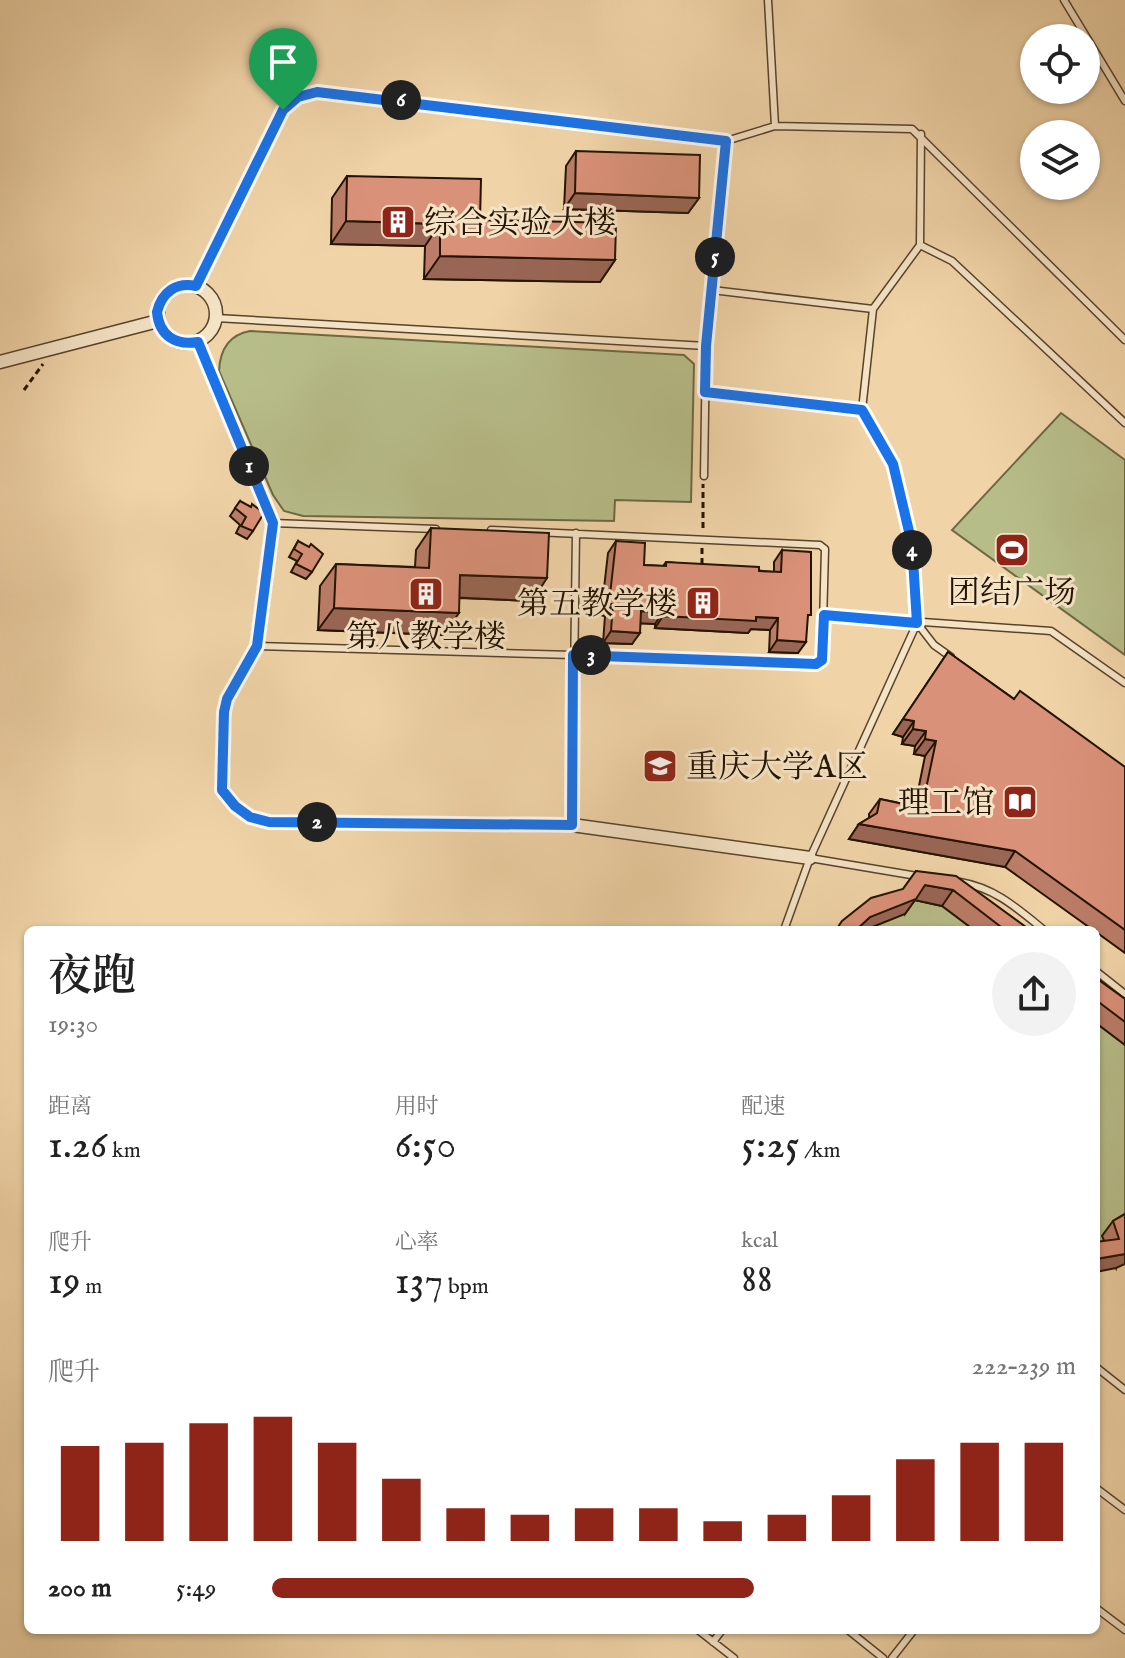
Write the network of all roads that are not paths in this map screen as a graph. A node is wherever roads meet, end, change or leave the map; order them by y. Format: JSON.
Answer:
{"nodes":[{"id":1,"x":768,"y":0,"type":"edge"},
{"id":2,"x":1064,"y":0,"type":"edge"},
{"id":3,"x":1125,"y":101,"type":"edge"},
{"id":4,"x":775,"y":126,"type":"junction"},
{"id":5,"x":921,"y":134,"type":"junction"},
{"id":6,"x":726,"y":141,"type":"junction"},
{"id":7,"x":920,"y":245,"type":"junction"},
{"id":8,"x":196,"y":286,"type":"junction"},
{"id":9,"x":712,"y":290,"type":"junction"},
{"id":10,"x":873,"y":309,"type":"junction"},
{"id":11,"x":216,"y":318,"type":"junction"},
{"id":12,"x":158,"y":321,"type":"junction"},
{"id":13,"x":1125,"y":340,"type":"edge"},
{"id":14,"x":198,"y":342,"type":"junction"},
{"id":15,"x":706,"y":346,"type":"junction"},
{"id":16,"x":0,"y":362,"type":"edge"},
{"id":17,"x":705,"y":392,"type":"junction"},
{"id":18,"x":862,"y":410,"type":"junction"},
{"id":19,"x":1125,"y":423,"type":"edge"},
{"id":20,"x":704,"y":476,"type":"road end"},
{"id":21,"x":273,"y":523,"type":"junction"},
{"id":22,"x":449,"y":529,"type":"edge"},
{"id":23,"x":480,"y":530,"type":"edge"},
{"id":24,"x":576,"y":533,"type":"junction"},
{"id":25,"x":824,"y":615,"type":"junction"},
{"id":26,"x":917,"y":623,"type":"junction"},
{"id":27,"x":257,"y":646,"type":"junction"},
{"id":28,"x":573,"y":655,"type":"junction"},
{"id":29,"x":634,"y":656,"type":"road end"},
{"id":30,"x":959,"y":663,"type":"edge"},
{"id":31,"x":1125,"y":683,"type":"edge"},
{"id":32,"x":572,"y":825,"type":"junction"},
{"id":33,"x":810,"y":858,"type":"junction"},
{"id":34,"x":920,"y":876,"type":"edge"},
{"id":35,"x":952,"y":881,"type":"edge"},
{"id":36,"x":785,"y":926,"type":"edge"},
{"id":37,"x":1039,"y":926,"type":"edge"},
{"id":38,"x":1100,"y":974,"type":"edge"},
{"id":39,"x":1125,"y":994,"type":"edge"},
{"id":40,"x":1100,"y":1370,"type":"edge"},
{"id":41,"x":1125,"y":1390,"type":"edge"},
{"id":42,"x":1100,"y":1491,"type":"edge"},
{"id":43,"x":1125,"y":1510,"type":"edge"},
{"id":44,"x":1100,"y":1611,"type":"edge"},
{"id":45,"x":1125,"y":1630,"type":"edge"},
{"id":46,"x":703,"y":1634,"type":"edge"},
{"id":47,"x":719,"y":1634,"type":"edge"},
{"id":48,"x":853,"y":1634,"type":"edge"},
{"id":49,"x":911,"y":1634,"type":"edge"},
{"id":50,"x":713,"y":1642,"type":"junction"},
{"id":51,"x":734,"y":1658,"type":"edge"},
{"id":52,"x":883,"y":1658,"type":"edge"},
{"id":53,"x":892,"y":1658,"type":"edge"}],
"edges":[{"from":1,"to":4,"type":"lane"},
{"from":2,"to":3,"type":"lane"},
{"from":4,"to":5,"type":"lane"},
{"from":4,"to":6,"type":"lane"},
{"from":5,"to":7,"type":"lane"},
{"from":5,"to":13,"type":"lane"},
{"from":6,"to":8,"type":"lane"},
{"from":6,"to":9,"type":"lane"},
{"from":7,"to":10,"type":"lane"},
{"from":7,"to":19,"type":"lane"},
{"from":8,"to":11,"type":"street"},
{"from":8,"to":12,"type":"street"},
{"from":9,"to":10,"type":"lane"},
{"from":9,"to":15,"type":"lane"},
{"from":10,"to":18,"type":"lane"},
{"from":11,"to":14,"type":"street"},
{"from":11,"to":15,"type":"lane"},
{"from":12,"to":14,"type":"street"},
{"from":12,"to":16,"type":"street"},
{"from":14,"to":21,"type":"street"},
{"from":15,"to":17,"type":"lane"},
{"from":17,"to":18,"type":"lane"},
{"from":17,"to":20,"type":"lane"},
{"from":18,"to":26,"type":"lane"},
{"from":21,"to":22,"type":"lane"},
{"from":21,"to":27,"type":"street"},
{"from":23,"to":24,"type":"lane"},
{"from":24,"to":25,"type":"lane"},
{"from":24,"to":28,"type":"lane"},
{"from":25,"to":26,"type":"lane"},
{"from":25,"to":29,"type":"lane"},
{"from":26,"to":30,"type":"lane"},
{"from":26,"to":31,"type":"lane"},
{"from":26,"to":33,"type":"lane"},
{"from":27,"to":28,"type":"lane"},
{"from":27,"to":32,"type":"street"},
{"from":28,"to":32,"type":"lane"},
{"from":32,"to":33,"type":"street"},
{"from":33,"to":34,"type":"lane"},
{"from":33,"to":36,"type":"lane"},
{"from":35,"to":37,"type":"lane"},
{"from":38,"to":39,"type":"lane"},
{"from":40,"to":41,"type":"lane"},
{"from":42,"to":43,"type":"lane"},
{"from":44,"to":45,"type":"lane"},
{"from":46,"to":50,"type":"lane"},
{"from":47,"to":50,"type":"lane"},
{"from":48,"to":52,"type":"lane"},
{"from":49,"to":53,"type":"lane"},
{"from":50,"to":51,"type":"lane"}]}
